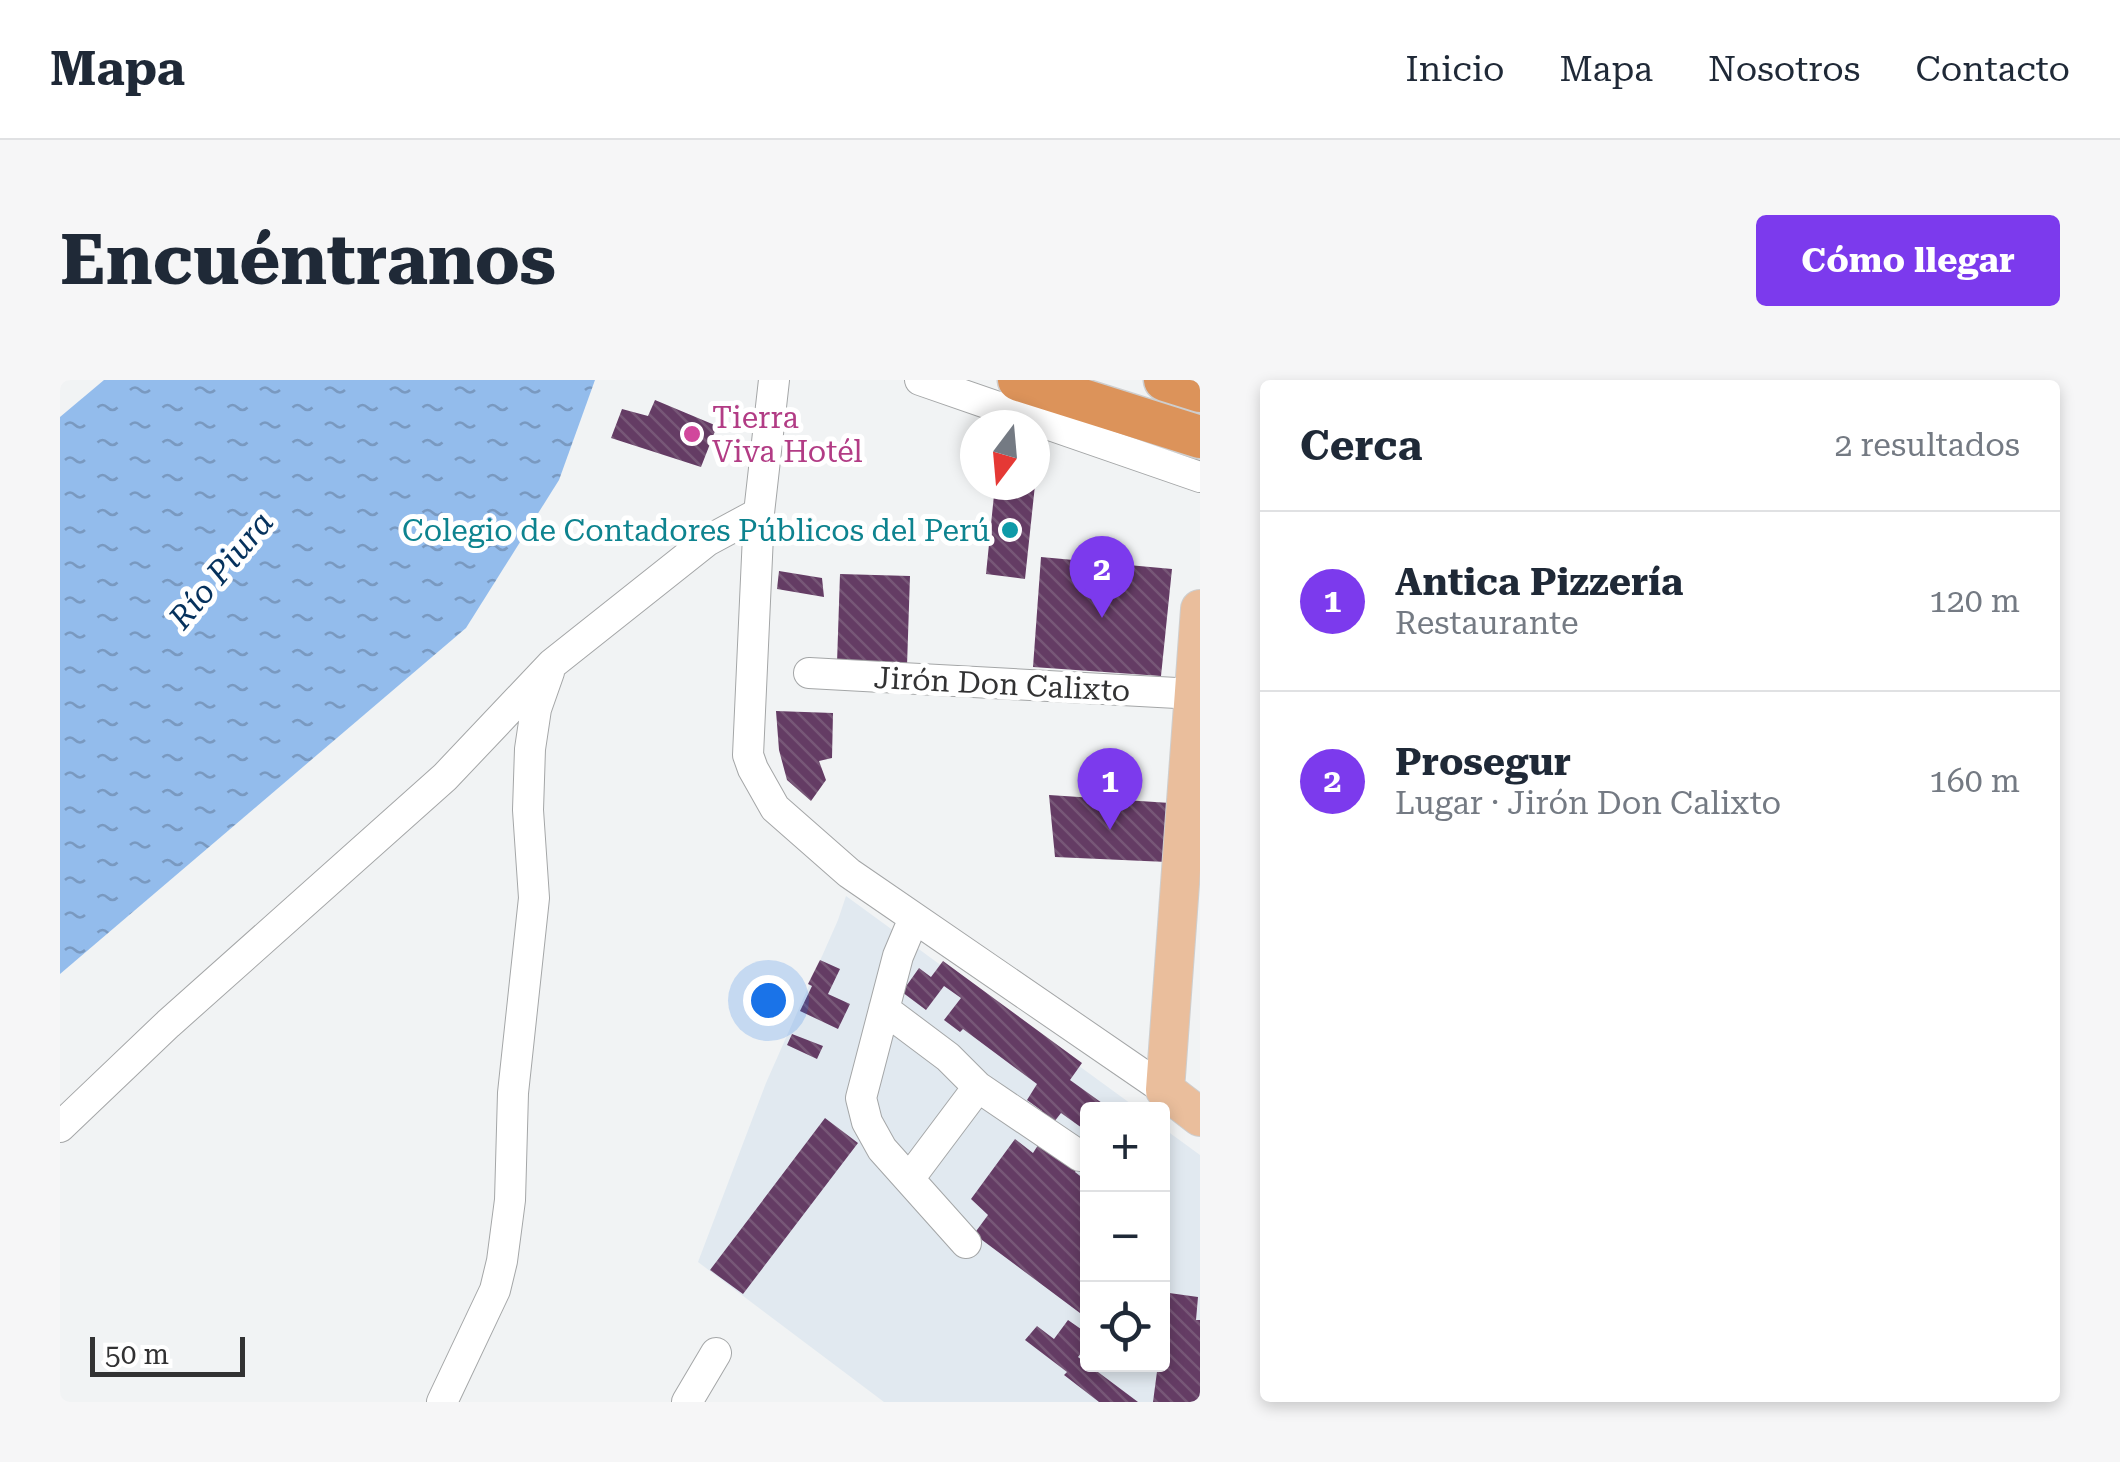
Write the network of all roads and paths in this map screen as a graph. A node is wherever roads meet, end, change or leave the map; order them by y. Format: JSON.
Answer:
{"nodes":[{"id":1,"x":774,"y":380,"type":"edge"},
{"id":2,"x":920,"y":380,"type":"edge"},
{"id":3,"x":1018,"y":380,"type":"edge"},
{"id":4,"x":1165,"y":380,"type":"edge"},
{"id":5,"x":1200,"y":391,"type":"edge"},
{"id":6,"x":1200,"y":437,"type":"edge"},
{"id":7,"x":1200,"y":477,"type":"edge"},
{"id":8,"x":760,"y":513,"type":"junction"},
{"id":9,"x":1200,"y":610,"type":"edge"},
{"id":10,"x":552,"y":664,"type":"junction"},
{"id":11,"x":809,"y":673,"type":"dead end"},
{"id":12,"x":1195,"y":694,"type":"junction"},
{"id":13,"x":914,"y":918,"type":"junction"},
{"id":14,"x":884,"y":1009,"type":"junction"},
{"id":15,"x":978,"y":1087,"type":"junction"},
{"id":16,"x":1166,"y":1090,"type":"junction"},
{"id":17,"x":1200,"y":1117,"type":"edge"},
{"id":18,"x":60,"y":1127,"type":"edge"},
{"id":19,"x":1080,"y":1156,"type":"dead end"},
{"id":20,"x":909,"y":1178,"type":"junction"},
{"id":21,"x":966,"y":1244,"type":"dead end"},
{"id":22,"x":716,"y":1354,"type":"dead end"},
{"id":23,"x":442,"y":1402,"type":"edge"},
{"id":24,"x":687,"y":1402,"type":"edge"}],
"edges":[{"from":1,"to":8,"type":"street"},
{"from":2,"to":7,"type":"street"},
{"from":3,"to":6,"type":"highway"},
{"from":4,"to":5,"type":"highway"},
{"from":8,"to":10,"type":"street"},
{"from":8,"to":13,"type":"street"},
{"from":9,"to":12,"type":"main road"},
{"from":10,"to":18,"type":"street"},
{"from":10,"to":23,"type":"street"},
{"from":11,"to":12,"type":"street","name":"Jirón Don Calixto"},
{"from":12,"to":16,"type":"main road"},
{"from":13,"to":14,"type":"street"},
{"from":13,"to":16,"type":"street"},
{"from":14,"to":15,"type":"street"},
{"from":14,"to":20,"type":"street"},
{"from":15,"to":19,"type":"street"},
{"from":15,"to":20,"type":"street"},
{"from":16,"to":17,"type":"main road"},
{"from":20,"to":21,"type":"street"},
{"from":22,"to":24,"type":"street"}]}
